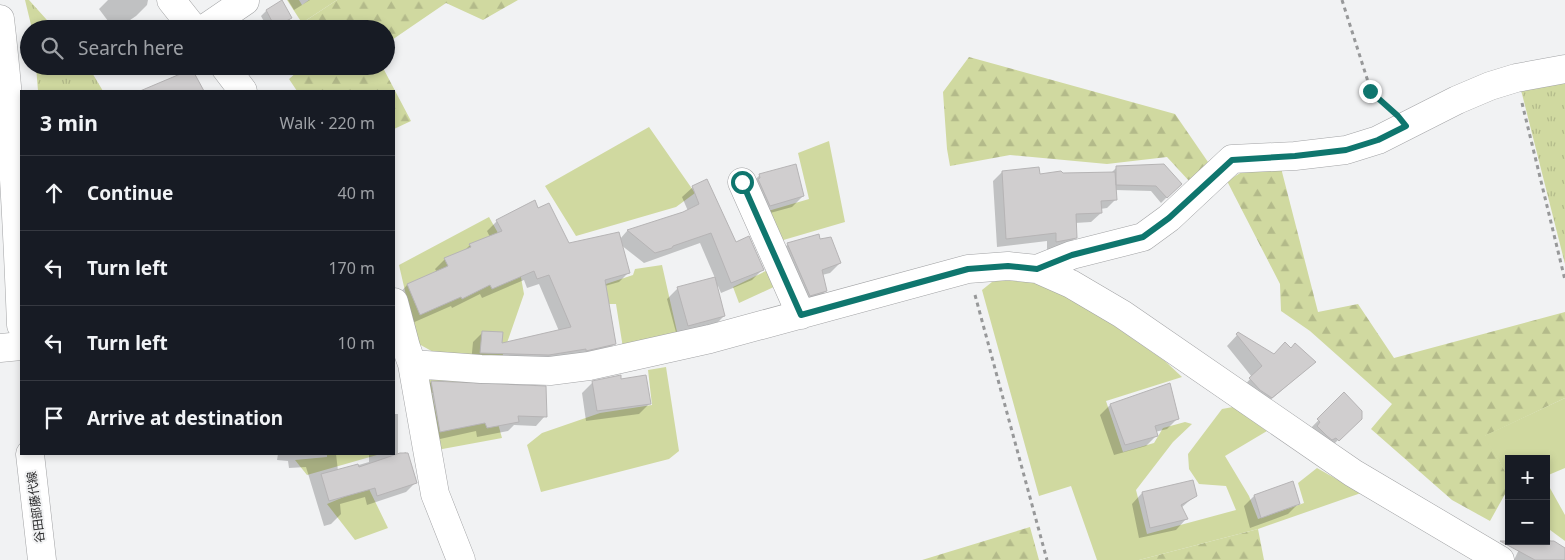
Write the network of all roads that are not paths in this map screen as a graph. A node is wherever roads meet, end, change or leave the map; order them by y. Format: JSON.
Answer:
{"nodes":[{"id":1,"x":171,"y":0,"type":"edge"},
{"id":2,"x":245,"y":1,"type":"edge"},
{"id":3,"x":0,"y":18,"type":"edge"},
{"id":4,"x":187,"y":20,"type":"edge"},
{"id":5,"x":217,"y":20,"type":"edge"},
{"id":6,"x":1565,"y":69,"type":"edge"},
{"id":7,"x":231,"y":75,"type":"edge"},
{"id":8,"x":242,"y":90,"type":"edge"},
{"id":9,"x":742,"y":182,"type":"dead end"},
{"id":10,"x":1037,"y":269,"type":"junction"},
{"id":11,"x":20,"y":299,"type":"edge"},
{"id":12,"x":395,"y":307,"type":"edge"},
{"id":13,"x":801,"y":315,"type":"junction"},
{"id":14,"x":20,"y":346,"type":"edge"},
{"id":15,"x":0,"y":348,"type":"edge"},
{"id":16,"x":404,"y":350,"type":"edge"},
{"id":17,"x":30,"y":455,"type":"edge"},
{"id":18,"x":42,"y":560,"type":"edge"},
{"id":19,"x":460,"y":560,"type":"edge"},
{"id":20,"x":1500,"y":560,"type":"edge"}],
"edges":[{"from":1,"to":4,"type":"street"},
{"from":2,"to":5,"type":"street"},
{"from":3,"to":11,"type":"street"},
{"from":6,"to":10,"type":"street"},
{"from":7,"to":8,"type":"street"},
{"from":9,"to":13,"type":"street"},
{"from":10,"to":13,"type":"street"},
{"from":10,"to":20,"type":"street"},
{"from":12,"to":16,"type":"street"},
{"from":13,"to":16,"type":"street"},
{"from":14,"to":15,"type":"street"},
{"from":16,"to":19,"type":"street"},
{"from":17,"to":18,"type":"street","name":"谷田部藤代線"}]}
